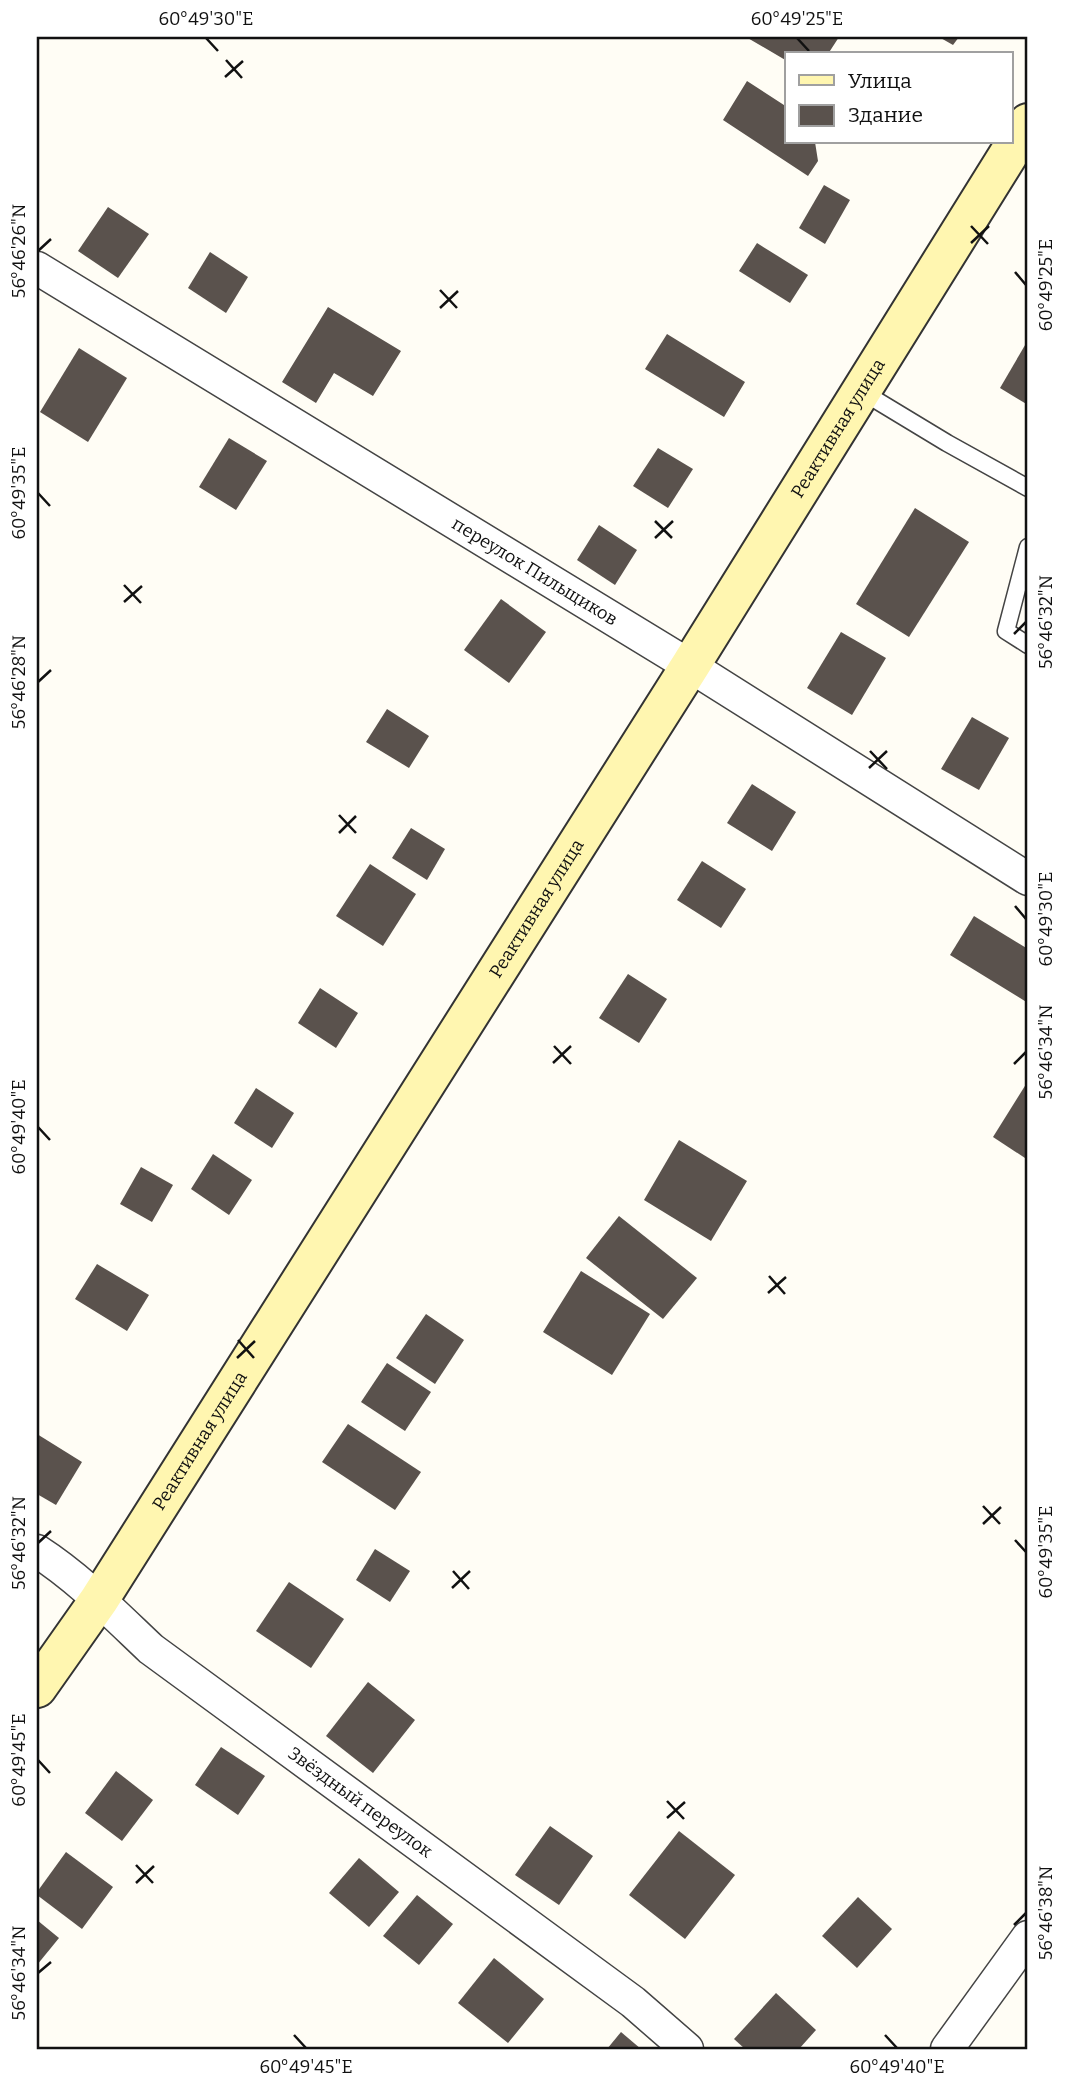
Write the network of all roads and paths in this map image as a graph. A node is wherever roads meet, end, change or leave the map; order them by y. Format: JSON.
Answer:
{"nodes":[{"id":1,"x":1028,"y":123,"type":"edge"},
{"id":2,"x":37,"y":268,"type":"edge"},
{"id":3,"x":861,"y":391,"type":"junction"},
{"id":4,"x":1028,"y":488,"type":"edge"},
{"id":5,"x":1028,"y":547,"type":"edge"},
{"id":6,"x":1028,"y":645,"type":"edge"},
{"id":7,"x":690,"y":666,"type":"junction"},
{"id":8,"x":1028,"y":879,"type":"edge"},
{"id":9,"x":37,"y":1551,"type":"edge"},
{"id":10,"x":99,"y":1600,"type":"junction"},
{"id":11,"x":37,"y":1688,"type":"edge"},
{"id":12,"x":1028,"y":1937,"type":"edge"},
{"id":13,"x":687,"y":2049,"type":"edge"},
{"id":14,"x":947,"y":2049,"type":"edge"}],
"edges":[{"from":1,"to":3,"type":"main road","name":"Реактивная улица"},
{"from":2,"to":7,"type":"street","name":"переулок Пильщиков"},
{"from":3,"to":4,"type":"lane"},
{"from":3,"to":7,"type":"main road","name":"Реактивная улица"},
{"from":5,"to":6,"type":"lane"},
{"from":7,"to":8,"type":"street","name":"переулок Пильщиков"},
{"from":7,"to":10,"type":"main road","name":"Реактивная улица"},
{"from":9,"to":10,"type":"street","name":"Звёздный переулок"},
{"from":10,"to":11,"type":"main road","name":"Реактивная улица"},
{"from":10,"to":13,"type":"street","name":"Звёздный переулок"},
{"from":12,"to":14,"type":"street"}]}
